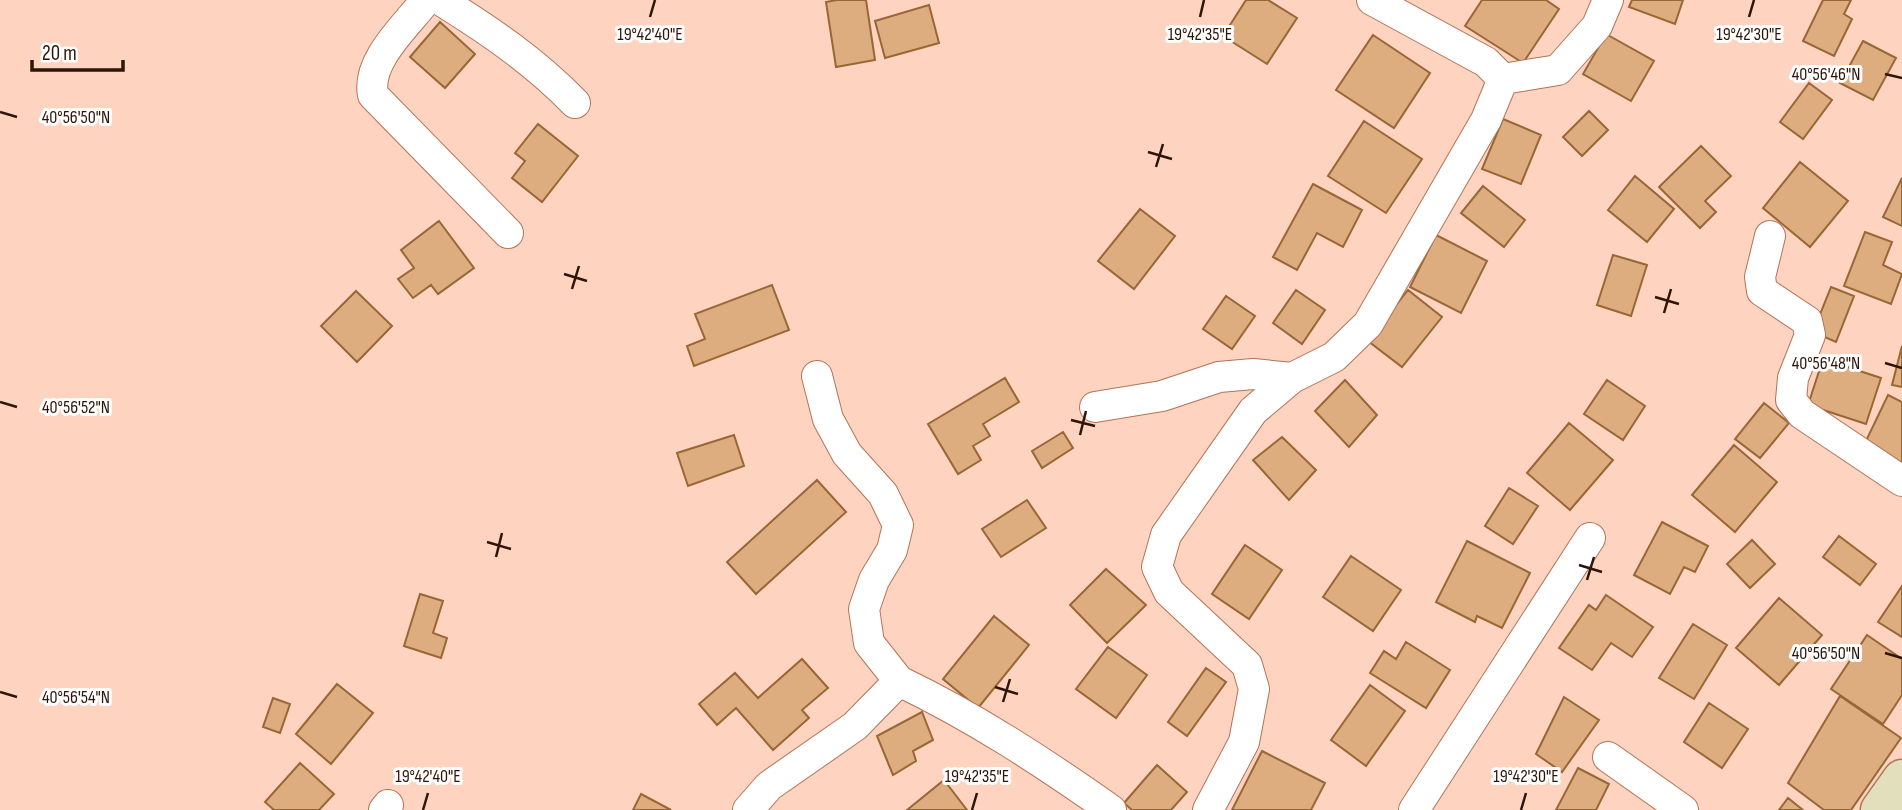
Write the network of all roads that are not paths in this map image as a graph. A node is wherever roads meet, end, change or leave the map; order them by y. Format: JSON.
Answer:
{"nodes":[{"id":1,"x":426,"y":0,"type":"edge"},
{"id":2,"x":440,"y":0,"type":"edge"},
{"id":3,"x":1372,"y":0,"type":"edge"},
{"id":4,"x":1608,"y":0,"type":"edge"},
{"id":5,"x":1503,"y":79,"type":"junction"},
{"id":6,"x":575,"y":103,"type":"dead end"},
{"id":7,"x":508,"y":233,"type":"dead end"},
{"id":8,"x":1770,"y":236,"type":"dead end"},
{"id":9,"x":817,"y":376,"type":"dead end"},
{"id":10,"x":1292,"y":379,"type":"junction"},
{"id":11,"x":1095,"y":407,"type":"dead end"},
{"id":12,"x":1902,"y":481,"type":"edge"},
{"id":13,"x":1590,"y":538,"type":"dead end"},
{"id":14,"x":898,"y":681,"type":"junction"},
{"id":15,"x":1608,"y":757,"type":"dead end"},
{"id":16,"x":1902,"y":779,"type":"edge"},
{"id":17,"x":748,"y":810,"type":"edge"},
{"id":18,"x":1111,"y":810,"type":"edge"},
{"id":19,"x":1208,"y":810,"type":"edge"},
{"id":20,"x":1414,"y":810,"type":"edge"},
{"id":21,"x":1683,"y":810,"type":"edge"},
{"id":22,"x":1881,"y":810,"type":"edge"}],
"edges":[{"from":1,"to":7,"type":"street"},
{"from":2,"to":6,"type":"street"},
{"from":3,"to":5,"type":"street"},
{"from":4,"to":5,"type":"street"},
{"from":5,"to":10,"type":"street"},
{"from":8,"to":12,"type":"street"},
{"from":9,"to":14,"type":"street"},
{"from":10,"to":11,"type":"street"},
{"from":10,"to":19,"type":"street"},
{"from":13,"to":20,"type":"street"},
{"from":14,"to":17,"type":"street"},
{"from":14,"to":18,"type":"street"},
{"from":15,"to":21,"type":"street"},
{"from":16,"to":22,"type":"main road"}]}
